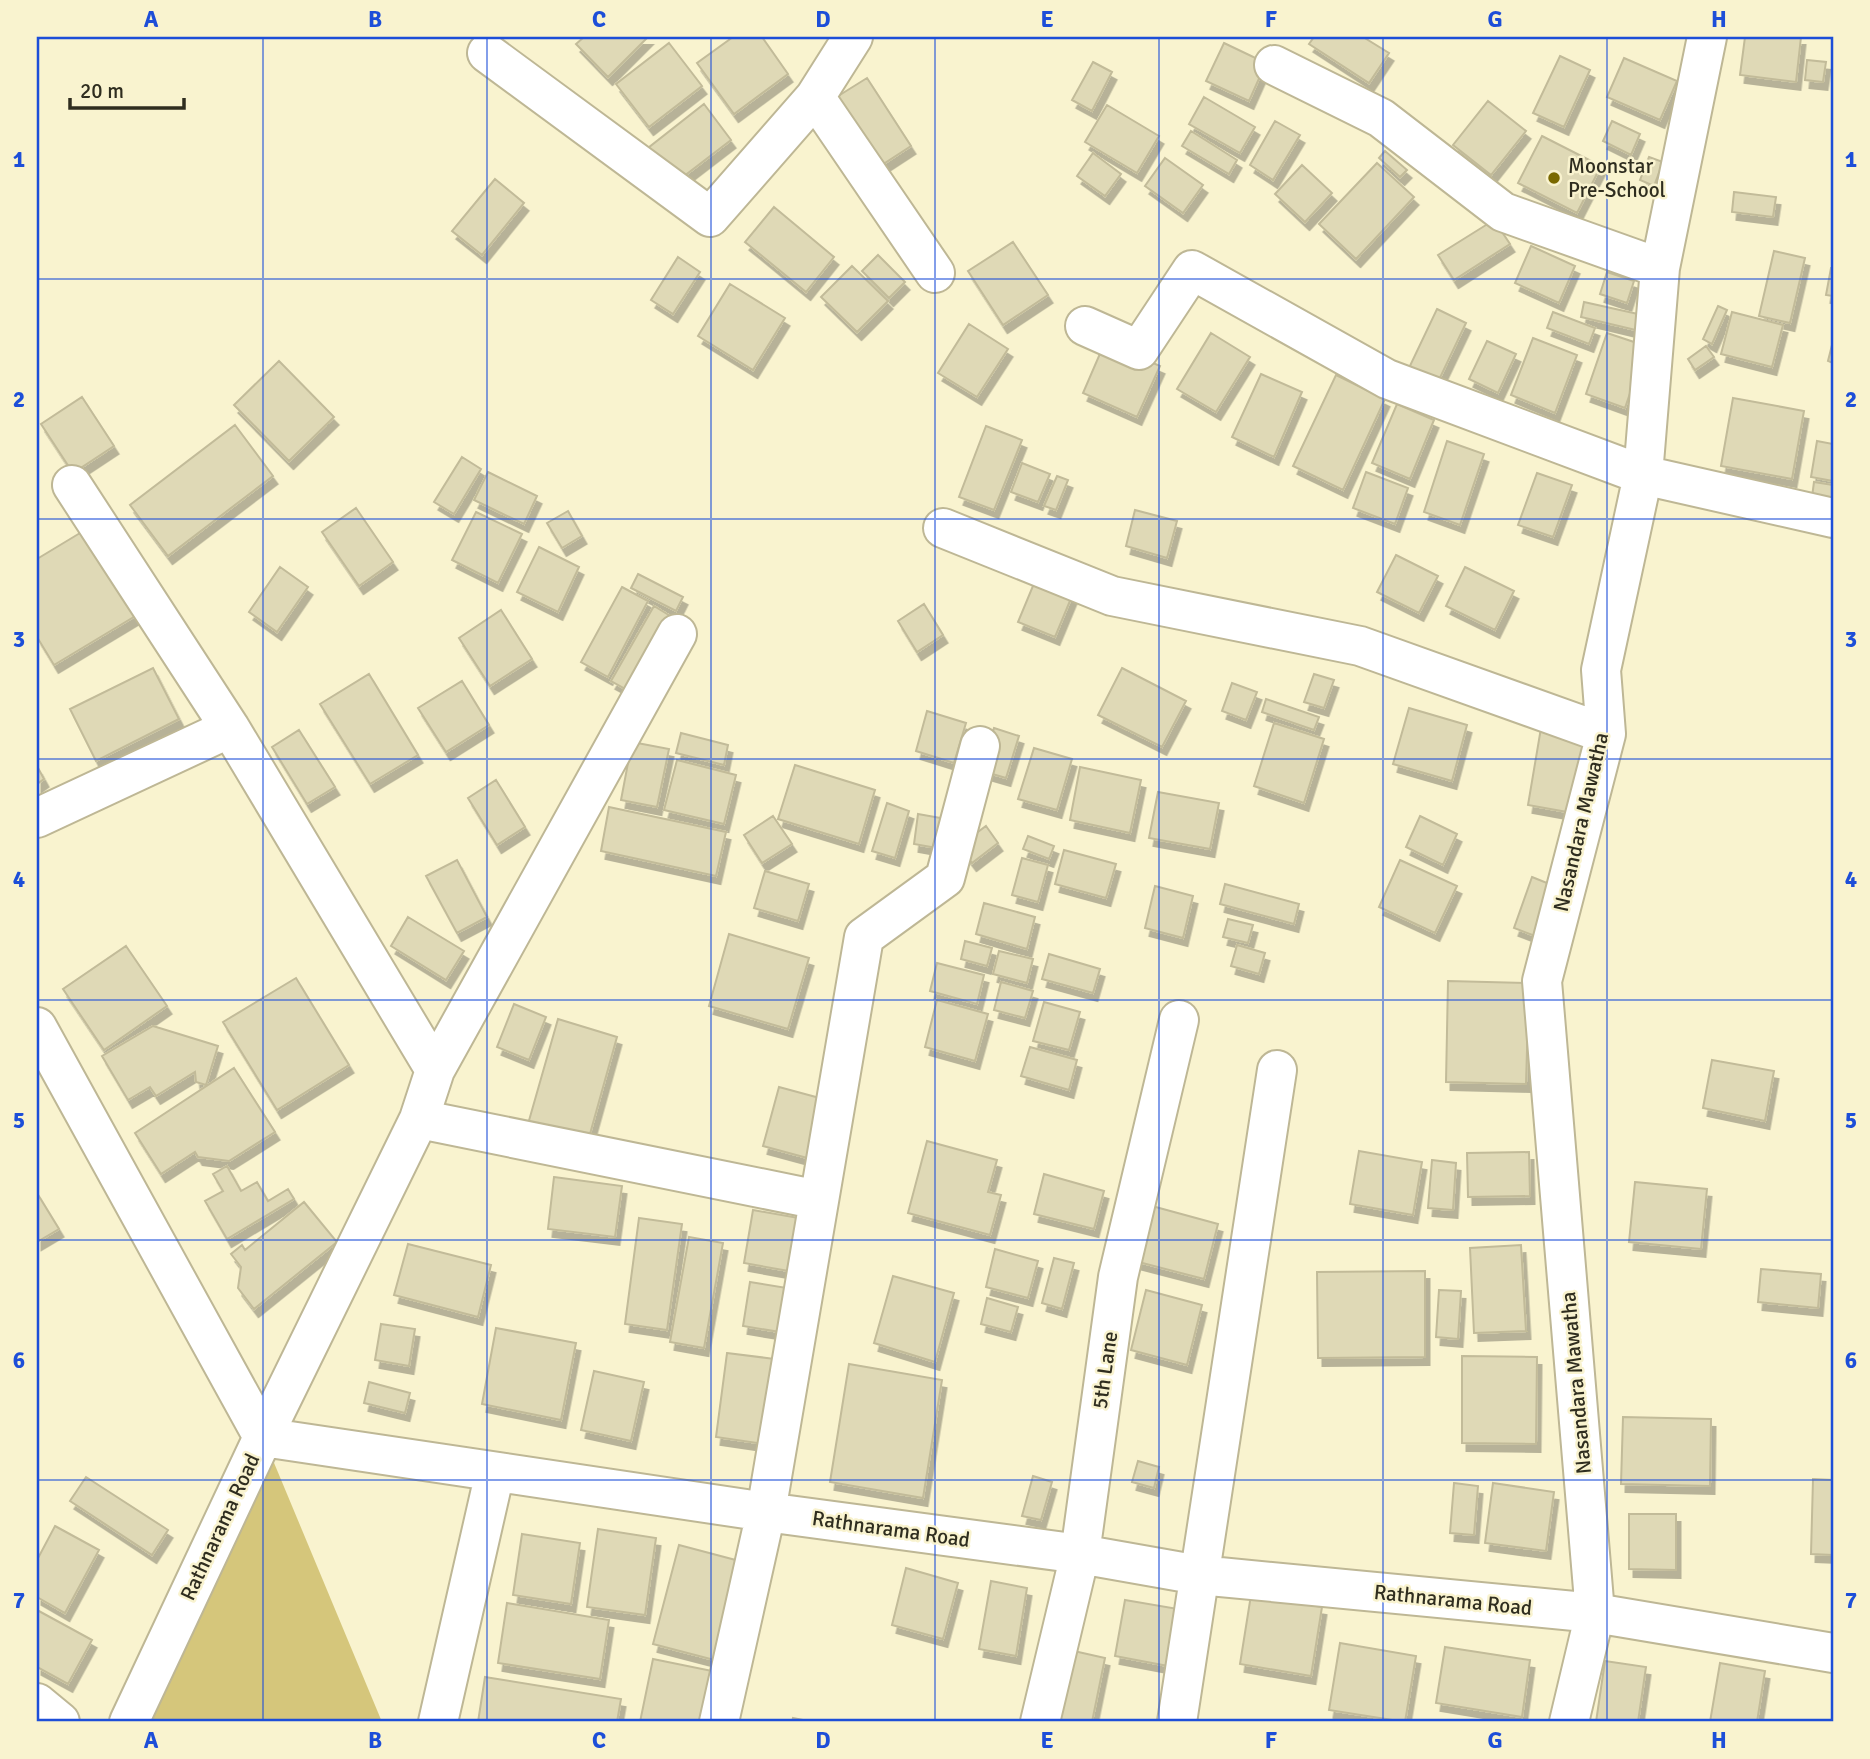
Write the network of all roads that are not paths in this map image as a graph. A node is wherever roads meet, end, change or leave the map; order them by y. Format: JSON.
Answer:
{"nodes":[{"id":1,"x":853,"y":37,"type":"edge"},
{"id":2,"x":1707,"y":37,"type":"edge"},
{"id":3,"x":487,"y":53,"type":"dead end"},
{"id":4,"x":1274,"y":65,"type":"dead end"},
{"id":5,"x":815,"y":97,"type":"junction"},
{"id":6,"x":1660,"y":268,"type":"junction"},
{"id":7,"x":935,"y":273,"type":"dead end"},
{"id":8,"x":1086,"y":326,"type":"dead end"},
{"id":9,"x":1643,"y":475,"type":"junction"},
{"id":10,"x":72,"y":485,"type":"dead end"},
{"id":11,"x":1833,"y":519,"type":"edge"},
{"id":12,"x":943,"y":528,"type":"dead end"},
{"id":13,"x":677,"y":634,"type":"dead end"},
{"id":14,"x":230,"y":728,"type":"junction"},
{"id":15,"x":1606,"y":734,"type":"junction"},
{"id":16,"x":980,"y":746,"type":"dead end"},
{"id":17,"x":37,"y":818,"type":"edge"},
{"id":18,"x":1178,"y":1020,"type":"dead end"},
{"id":19,"x":37,"y":1027,"type":"edge"},
{"id":20,"x":435,"y":1070,"type":"junction"},
{"id":21,"x":1277,"y":1070,"type":"dead end"},
{"id":22,"x":419,"y":1119,"type":"junction"},
{"id":23,"x":819,"y":1200,"type":"junction"},
{"id":24,"x":262,"y":1437,"type":"junction"},
{"id":25,"x":495,"y":1472,"type":"junction"},
{"id":26,"x":766,"y":1512,"type":"junction"},
{"id":27,"x":1080,"y":1555,"type":"junction"},
{"id":28,"x":1199,"y":1575,"type":"junction"},
{"id":29,"x":1595,"y":1613,"type":"junction"},
{"id":30,"x":1833,"y":1653,"type":"edge"},
{"id":31,"x":37,"y":1703,"type":"edge"},
{"id":32,"x":60,"y":1722,"type":"edge"},
{"id":33,"x":129,"y":1722,"type":"edge"},
{"id":34,"x":438,"y":1722,"type":"edge"},
{"id":35,"x":719,"y":1722,"type":"edge"},
{"id":36,"x":1040,"y":1722,"type":"edge"},
{"id":37,"x":1177,"y":1722,"type":"edge"},
{"id":38,"x":1569,"y":1722,"type":"edge"}],
"edges":[{"from":1,"to":5,"type":"street"},
{"from":2,"to":6,"type":"street","name":"Nasandara Mawatha"},
{"from":3,"to":5,"type":"street"},
{"from":4,"to":6,"type":"street"},
{"from":5,"to":7,"type":"street"},
{"from":6,"to":9,"type":"street","name":"Nasandara Mawatha"},
{"from":8,"to":9,"type":"street"},
{"from":9,"to":11,"type":"street"},
{"from":9,"to":15,"type":"street","name":"Nasandara Mawatha"},
{"from":10,"to":14,"type":"street"},
{"from":12,"to":15,"type":"street"},
{"from":13,"to":20,"type":"street"},
{"from":14,"to":17,"type":"street"},
{"from":14,"to":20,"type":"street"},
{"from":15,"to":29,"type":"street","name":"Nasandara Mawatha"},
{"from":16,"to":23,"type":"street"},
{"from":18,"to":27,"type":"street","name":"5th Lane"},
{"from":19,"to":24,"type":"street"},
{"from":20,"to":22,"type":"street"},
{"from":21,"to":28,"type":"street"},
{"from":22,"to":23,"type":"street"},
{"from":22,"to":24,"type":"street"},
{"from":23,"to":26,"type":"street"},
{"from":24,"to":25,"type":"street","name":"Rathnarama Road"},
{"from":24,"to":33,"type":"street","name":"Rathnarama Road"},
{"from":25,"to":26,"type":"street","name":"Rathnarama Road"},
{"from":25,"to":34,"type":"street"},
{"from":26,"to":27,"type":"street","name":"Rathnarama Road"},
{"from":26,"to":35,"type":"street"},
{"from":27,"to":28,"type":"street","name":"Rathnarama Road"},
{"from":27,"to":36,"type":"street","name":"5th Lane"},
{"from":28,"to":29,"type":"street","name":"Rathnarama Road"},
{"from":28,"to":37,"type":"street"},
{"from":29,"to":30,"type":"street","name":"Rathnarama Road"},
{"from":29,"to":38,"type":"street","name":"Nasandara Mawatha"},
{"from":31,"to":32,"type":"street"}]}
